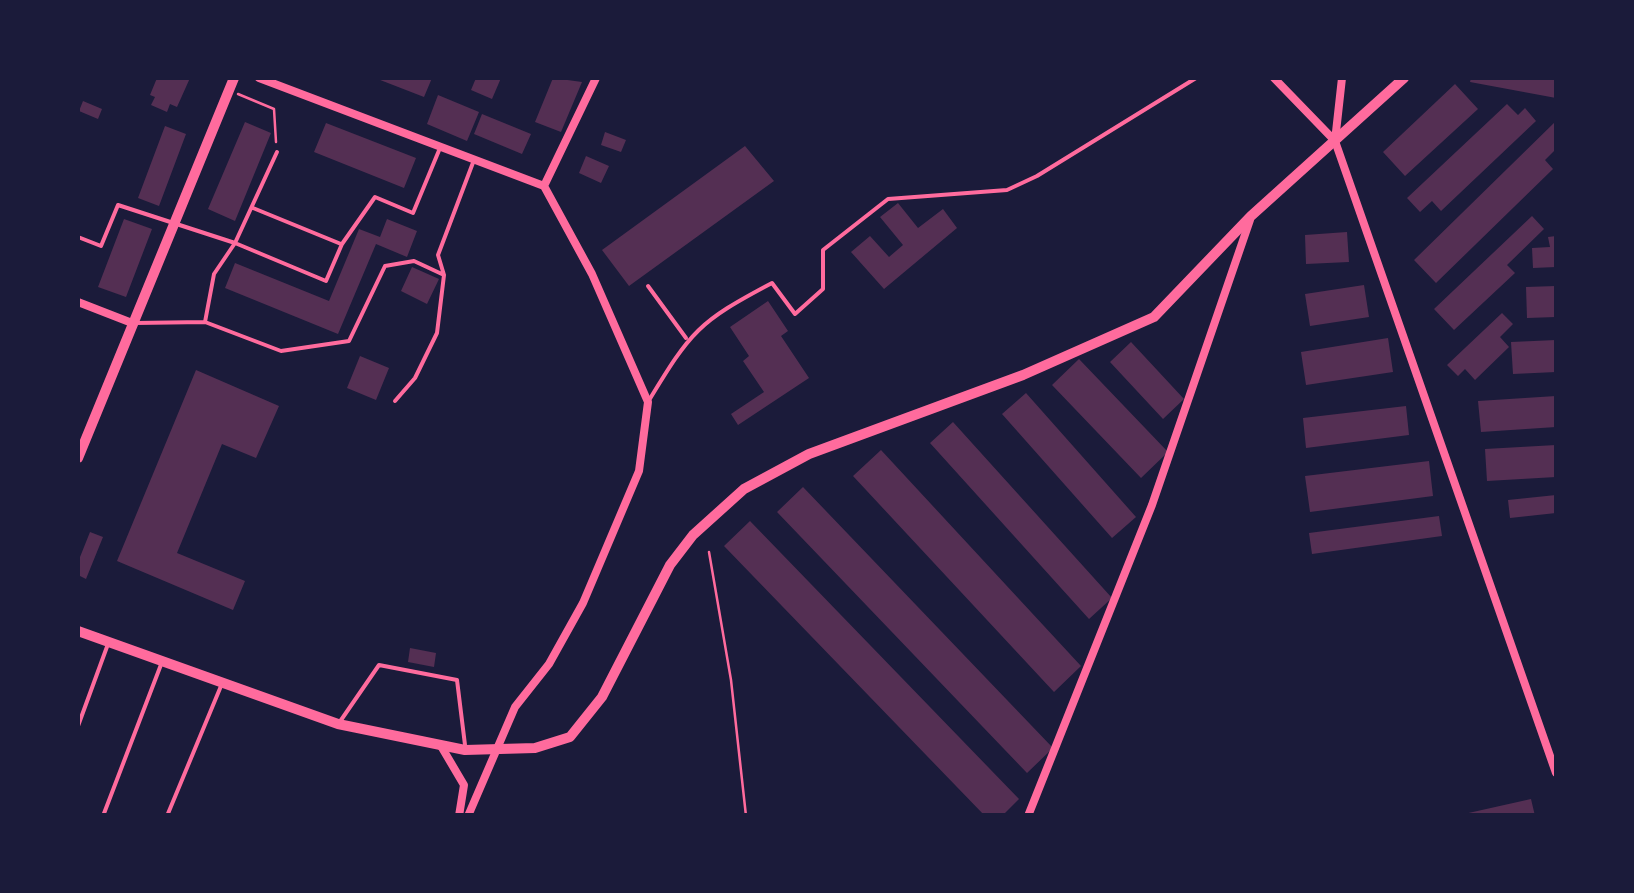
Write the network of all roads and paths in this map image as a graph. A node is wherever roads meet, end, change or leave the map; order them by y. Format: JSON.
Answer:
{"nodes":[{"id":1,"x":234,"y":78,"type":"edge"},
{"id":2,"x":259,"y":78,"type":"edge"},
{"id":3,"x":596,"y":78,"type":"edge"},
{"id":4,"x":1196,"y":78,"type":"edge"},
{"id":5,"x":1274,"y":78,"type":"edge"},
{"id":6,"x":1342,"y":78,"type":"edge"},
{"id":7,"x":1404,"y":78,"type":"edge"},
{"id":8,"x":228,"y":90,"type":"junction"},
{"id":9,"x":1335,"y":141,"type":"junction"},
{"id":10,"x":440,"y":148,"type":"junction"},
{"id":11,"x":277,"y":152,"type":"joint"},
{"id":12,"x":474,"y":160,"type":"junction"},
{"id":13,"x":544,"y":186,"type":"junction"},
{"id":14,"x":253,"y":208,"type":"junction"},
{"id":15,"x":1251,"y":216,"type":"junction"},
{"id":16,"x":172,"y":225,"type":"junction"},
{"id":17,"x":78,"y":237,"type":"edge"},
{"id":18,"x":235,"y":243,"type":"junction"},
{"id":19,"x":342,"y":244,"type":"junction"},
{"id":20,"x":444,"y":275,"type":"junction"},
{"id":21,"x":648,"y":286,"type":"dead end"},
{"id":22,"x":78,"y":302,"type":"edge"},
{"id":23,"x":205,"y":322,"type":"junction"},
{"id":24,"x":132,"y":323,"type":"junction"},
{"id":25,"x":686,"y":338,"type":"junction"},
{"id":26,"x":395,"y":401,"type":"dead end"},
{"id":27,"x":648,"y":402,"type":"junction"},
{"id":28,"x":78,"y":458,"type":"edge"},
{"id":29,"x":709,"y":552,"type":"dead end"},
{"id":30,"x":78,"y":632,"type":"edge"},
{"id":31,"x":108,"y":644,"type":"junction"},
{"id":32,"x":162,"y":662,"type":"junction"},
{"id":33,"x":222,"y":683,"type":"junction"},
{"id":34,"x":338,"y":724,"type":"junction"},
{"id":35,"x":78,"y":726,"type":"edge"},
{"id":36,"x":441,"y":746,"type":"junction"},
{"id":37,"x":498,"y":748,"type":"junction"},
{"id":38,"x":465,"y":750,"type":"junction"},
{"id":39,"x":1556,"y":773,"type":"edge"},
{"id":40,"x":1037,"y":799,"type":"junction"},
{"id":41,"x":103,"y":816,"type":"edge"},
{"id":42,"x":167,"y":816,"type":"edge"},
{"id":43,"x":458,"y":816,"type":"edge"},
{"id":44,"x":468,"y":816,"type":"edge"},
{"id":45,"x":746,"y":816,"type":"edge"},
{"id":46,"x":1028,"y":816,"type":"edge"},
{"id":47,"x":1040,"y":816,"type":"edge"}],
"edges":[{"from":1,"to":8,"type":"street"},
{"from":2,"to":10,"type":"street"},
{"from":3,"to":13,"type":"street"},
{"from":4,"to":25,"type":"lane"},
{"from":5,"to":9,"type":"street"},
{"from":6,"to":9,"type":"street"},
{"from":7,"to":9,"type":"street"},
{"from":8,"to":11,"type":"path"},
{"from":8,"to":16,"type":"street"},
{"from":9,"to":15,"type":"street"},
{"from":9,"to":39,"type":"street"},
{"from":10,"to":12,"type":"street"},
{"from":10,"to":19,"type":"lane"},
{"from":11,"to":14,"type":"lane"},
{"from":12,"to":13,"type":"street"},
{"from":12,"to":20,"type":"lane"},
{"from":13,"to":27,"type":"street"},
{"from":14,"to":18,"type":"lane"},
{"from":14,"to":19,"type":"lane"},
{"from":15,"to":37,"type":"street"},
{"from":15,"to":40,"type":"street"},
{"from":16,"to":17,"type":"lane"},
{"from":16,"to":18,"type":"lane"},
{"from":16,"to":24,"type":"street"},
{"from":18,"to":19,"type":"lane"},
{"from":18,"to":23,"type":"lane"},
{"from":20,"to":23,"type":"lane"},
{"from":20,"to":26,"type":"lane"},
{"from":21,"to":25,"type":"lane"},
{"from":22,"to":24,"type":"street"},
{"from":23,"to":24,"type":"lane"},
{"from":24,"to":28,"type":"street"},
{"from":25,"to":27,"type":"lane"},
{"from":27,"to":37,"type":"street"},
{"from":29,"to":45,"type":"path"},
{"from":30,"to":31,"type":"street"},
{"from":31,"to":32,"type":"street"},
{"from":31,"to":35,"type":"lane"},
{"from":32,"to":33,"type":"street"},
{"from":32,"to":41,"type":"lane"},
{"from":33,"to":34,"type":"street"},
{"from":33,"to":42,"type":"lane"},
{"from":34,"to":36,"type":"street"},
{"from":34,"to":38,"type":"lane"},
{"from":36,"to":38,"type":"street"},
{"from":36,"to":43,"type":"street"},
{"from":37,"to":38,"type":"street"},
{"from":37,"to":44,"type":"street"},
{"from":40,"to":46,"type":"street"},
{"from":40,"to":47,"type":"street"}]}
